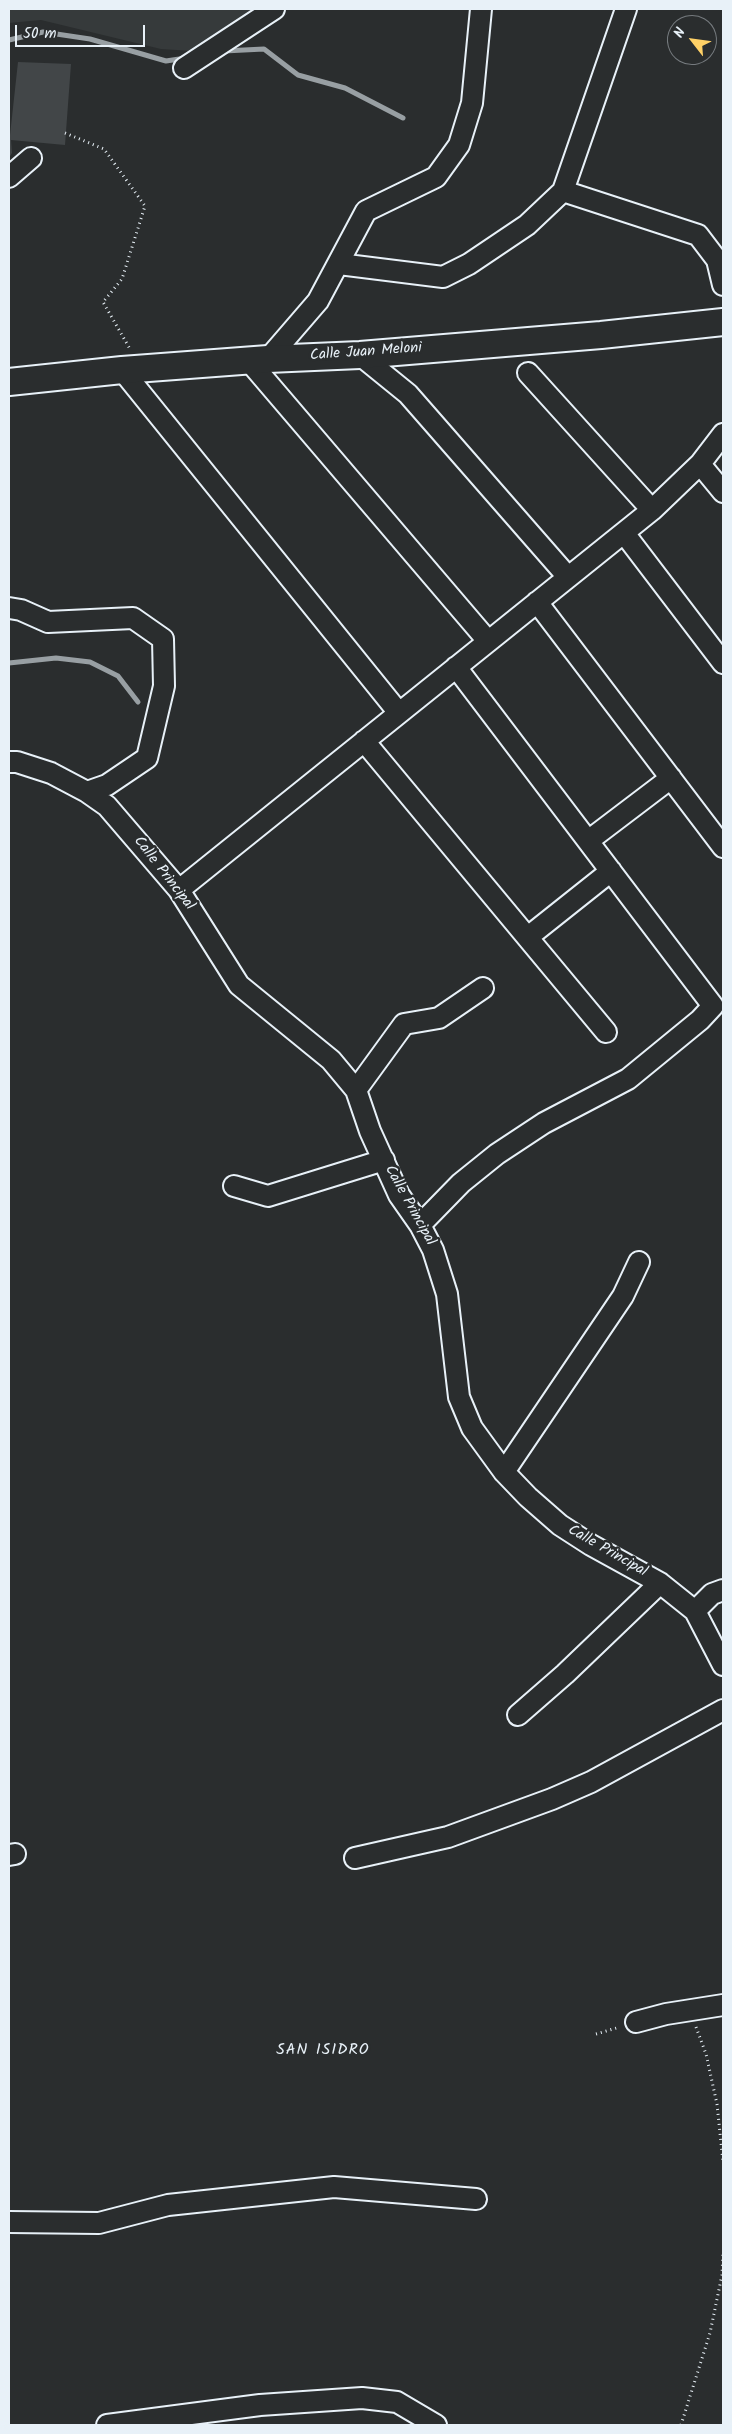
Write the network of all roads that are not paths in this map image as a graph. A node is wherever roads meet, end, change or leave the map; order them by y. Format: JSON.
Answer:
{"nodes":[{"id":1,"x":274,"y":9,"type":"edge"},
{"id":2,"x":481,"y":9,"type":"edge"},
{"id":3,"x":626,"y":9,"type":"edge"},
{"id":4,"x":188,"y":65,"type":"dead end"},
{"id":5,"x":31,"y":158,"type":"dead end"},
{"id":6,"x":9,"y":177,"type":"edge"},
{"id":7,"x":563,"y":191,"type":"junction"},
{"id":8,"x":339,"y":264,"type":"junction"},
{"id":9,"x":723,"y":285,"type":"edge"},
{"id":10,"x":723,"y":322,"type":"edge"},
{"id":11,"x":360,"y":356,"type":"junction"},
{"id":12,"x":258,"y":360,"type":"junction"},
{"id":13,"x":132,"y":370,"type":"junction"},
{"id":14,"x":528,"y":373,"type":"dead end"},
{"id":15,"x":9,"y":382,"type":"edge"},
{"id":16,"x":723,"y":434,"type":"edge"},
{"id":17,"x":700,"y":464,"type":"junction"},
{"id":18,"x":723,"y":492,"type":"edge"},
{"id":19,"x":652,"y":510,"type":"junction"},
{"id":20,"x":624,"y":533,"type":"junction"},
{"id":21,"x":568,"y":577,"type":"junction"},
{"id":22,"x":537,"y":602,"type":"junction"},
{"id":23,"x":9,"y":608,"type":"edge"},
{"id":24,"x":488,"y":641,"type":"junction"},
{"id":25,"x":723,"y":663,"type":"edge"},
{"id":26,"x":456,"y":667,"type":"junction"},
{"id":27,"x":399,"y":713,"type":"junction"},
{"id":28,"x":364,"y":741,"type":"junction"},
{"id":29,"x":9,"y":762,"type":"edge"},
{"id":30,"x":671,"y":778,"type":"junction"},
{"id":31,"x":88,"y":792,"type":"junction"},
{"id":32,"x":588,"y":840,"type":"junction"},
{"id":33,"x":723,"y":847,"type":"edge"},
{"id":34,"x":611,"y":871,"type":"junction"},
{"id":35,"x":179,"y":890,"type":"junction"},
{"id":36,"x":528,"y":937,"type":"junction"},
{"id":37,"x":483,"y":988,"type":"dead end"},
{"id":38,"x":606,"y":1032,"type":"dead end"},
{"id":39,"x":356,"y":1090,"type":"junction"},
{"id":40,"x":384,"y":1160,"type":"junction"},
{"id":41,"x":234,"y":1186,"type":"dead end"},
{"id":42,"x":420,"y":1225,"type":"junction"},
{"id":43,"x":639,"y":1262,"type":"dead end"},
{"id":44,"x":504,"y":1472,"type":"junction"},
{"id":45,"x":660,"y":1583,"type":"junction"},
{"id":46,"x":723,"y":1590,"type":"edge"},
{"id":47,"x":695,"y":1611,"type":"junction"},
{"id":48,"x":723,"y":1665,"type":"edge"},
{"id":49,"x":723,"y":1710,"type":"edge"},
{"id":50,"x":518,"y":1715,"type":"dead end"},
{"id":51,"x":355,"y":1858,"type":"dead end"},
{"id":52,"x":723,"y":2005,"type":"edge"},
{"id":53,"x":636,"y":2022,"type":"road end"},
{"id":54,"x":476,"y":2199,"type":"dead end"},
{"id":55,"x":9,"y":2222,"type":"edge"},
{"id":56,"x":107,"y":2425,"type":"edge"},
{"id":57,"x":436,"y":2425,"type":"edge"}],
"edges":[{"from":1,"to":4,"type":"street"},
{"from":2,"to":8,"type":"street"},
{"from":3,"to":7,"type":"street"},
{"from":5,"to":6,"type":"street"},
{"from":7,"to":8,"type":"street"},
{"from":7,"to":9,"type":"street"},
{"from":8,"to":12,"type":"street"},
{"from":10,"to":11,"type":"main road","name":"Calle Juan Meloni"},
{"from":11,"to":12,"type":"main road","name":"Calle Juan Meloni"},
{"from":11,"to":21,"type":"street"},
{"from":12,"to":13,"type":"main road","name":"Calle Juan Meloni"},
{"from":12,"to":24,"type":"street"},
{"from":13,"to":15,"type":"main road","name":"Calle Juan Meloni"},
{"from":13,"to":27,"type":"street"},
{"from":14,"to":19,"type":"street"},
{"from":16,"to":17,"type":"street"},
{"from":17,"to":18,"type":"street"},
{"from":17,"to":19,"type":"street"},
{"from":19,"to":20,"type":"street"},
{"from":20,"to":21,"type":"street"},
{"from":20,"to":25,"type":"street"},
{"from":21,"to":22,"type":"street"},
{"from":22,"to":24,"type":"street"},
{"from":22,"to":30,"type":"street"},
{"from":23,"to":31,"type":"street"},
{"from":24,"to":26,"type":"street"},
{"from":26,"to":27,"type":"street"},
{"from":26,"to":32,"type":"street"},
{"from":27,"to":28,"type":"street"},
{"from":28,"to":35,"type":"street"},
{"from":28,"to":36,"type":"street"},
{"from":29,"to":31,"type":"street","name":"Calle Principal"},
{"from":30,"to":32,"type":"street"},
{"from":30,"to":33,"type":"street"},
{"from":31,"to":35,"type":"street","name":"Calle Principal"},
{"from":32,"to":34,"type":"street"},
{"from":34,"to":36,"type":"street"},
{"from":34,"to":42,"type":"street"},
{"from":35,"to":39,"type":"street","name":"Calle Principal"},
{"from":36,"to":38,"type":"street"},
{"from":37,"to":39,"type":"street"},
{"from":39,"to":40,"type":"street","name":"Calle Principal"},
{"from":40,"to":41,"type":"street"},
{"from":40,"to":42,"type":"street","name":"Calle Principal"},
{"from":42,"to":44,"type":"street","name":"Calle Principal"},
{"from":43,"to":44,"type":"street"},
{"from":44,"to":45,"type":"street","name":"Calle Principal"},
{"from":45,"to":47,"type":"street","name":"Calle Principal"},
{"from":45,"to":50,"type":"street"},
{"from":46,"to":47,"type":"street"},
{"from":47,"to":48,"type":"street","name":"Calle Principal"},
{"from":49,"to":51,"type":"street"},
{"from":52,"to":53,"type":"street"},
{"from":54,"to":55,"type":"street"},
{"from":56,"to":57,"type":"street"}]}
